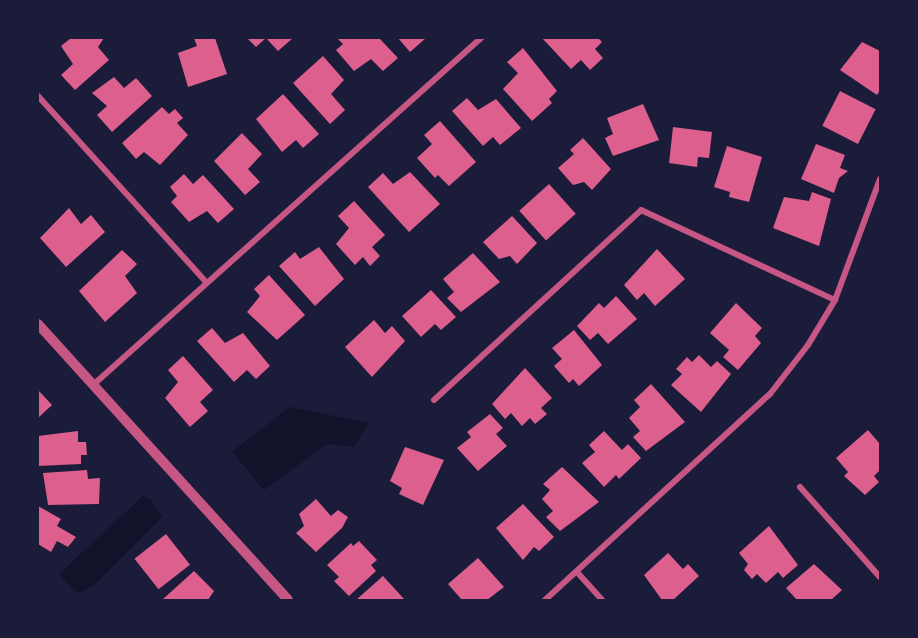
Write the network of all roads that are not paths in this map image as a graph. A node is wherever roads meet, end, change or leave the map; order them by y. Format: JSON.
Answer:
{"nodes":[{"id":1,"x":481,"y":38,"type":"edge"},
{"id":2,"x":38,"y":96,"type":"edge"},
{"id":3,"x":880,"y":179,"type":"edge"},
{"id":4,"x":206,"y":282,"type":"junction"},
{"id":5,"x":834,"y":300,"type":"junction"},
{"id":6,"x":38,"y":324,"type":"edge"},
{"id":7,"x":93,"y":385,"type":"junction"},
{"id":8,"x":434,"y":400,"type":"dead end"},
{"id":9,"x":800,"y":487,"type":"dead end"},
{"id":10,"x":576,"y":572,"type":"junction"},
{"id":11,"x":880,"y":577,"type":"edge"},
{"id":12,"x":288,"y":600,"type":"edge"},
{"id":13,"x":545,"y":600,"type":"edge"},
{"id":14,"x":602,"y":600,"type":"edge"}],
"edges":[{"from":1,"to":4,"type":"street"},
{"from":2,"to":4,"type":"street"},
{"from":3,"to":5,"type":"street"},
{"from":4,"to":7,"type":"street"},
{"from":5,"to":8,"type":"street"},
{"from":5,"to":10,"type":"street"},
{"from":6,"to":7,"type":"street"},
{"from":7,"to":12,"type":"street"},
{"from":9,"to":11,"type":"street"},
{"from":10,"to":13,"type":"street"},
{"from":10,"to":14,"type":"street"}]}
